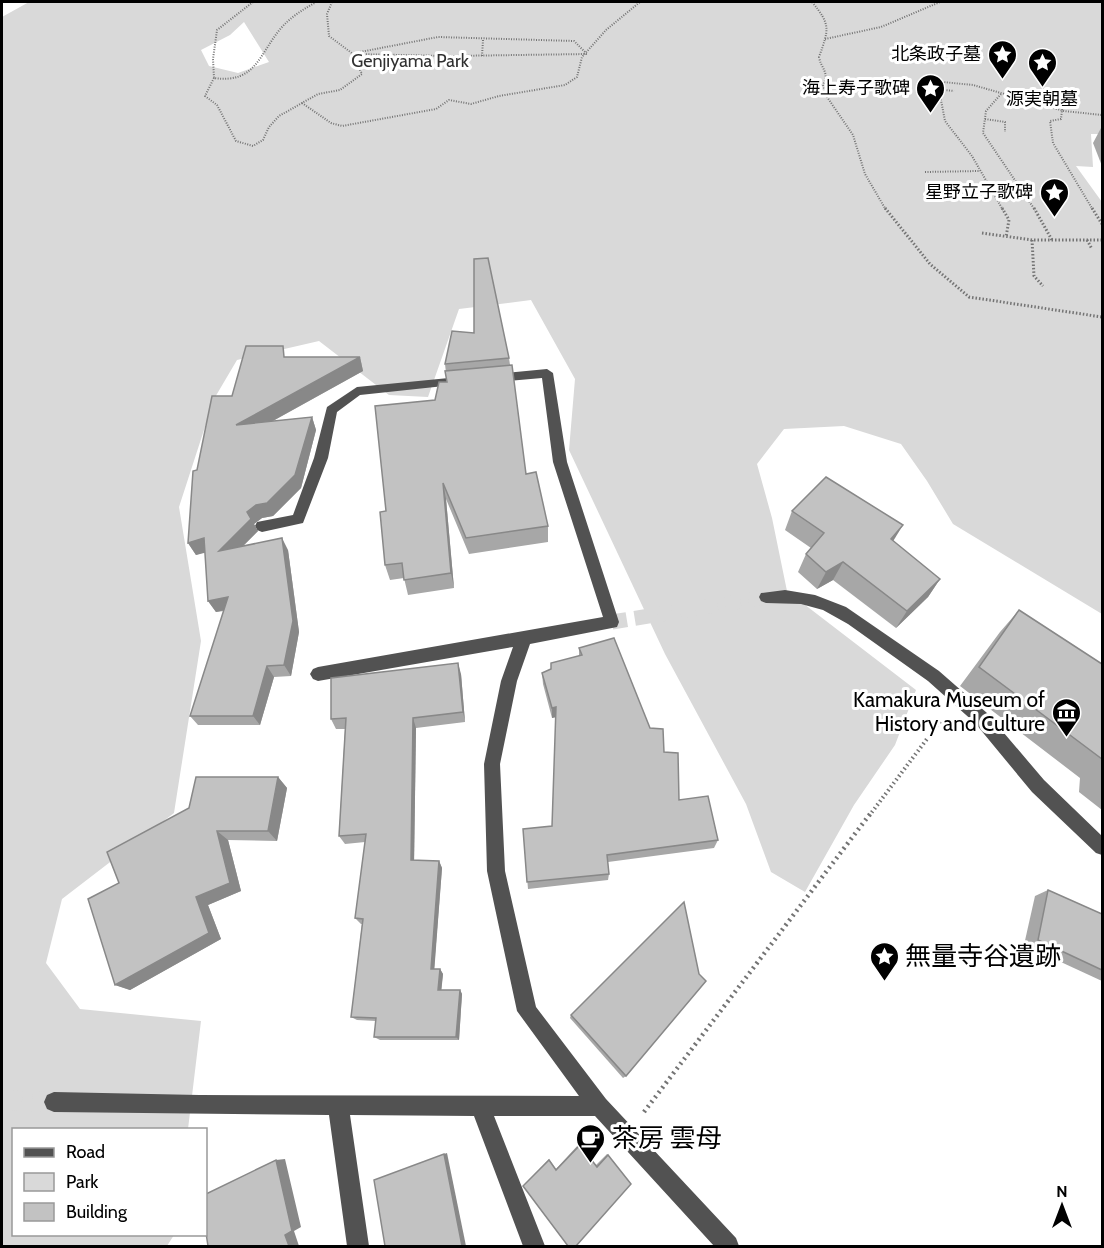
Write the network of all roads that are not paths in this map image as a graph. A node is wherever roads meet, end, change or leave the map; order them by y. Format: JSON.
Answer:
{"nodes":[{"id":1,"x":262,"y":526,"type":"dead end"},
{"id":2,"x":766,"y":597,"type":"tunnel mouth"},
{"id":3,"x":524,"y":639,"type":"junction"},
{"id":4,"x":318,"y":674,"type":"dead end"},
{"id":5,"x":1102,"y":847,"type":"edge"},
{"id":6,"x":54,"y":1102,"type":"tunnel mouth"},
{"id":7,"x":338,"y":1105,"type":"junction"},
{"id":8,"x":480,"y":1106,"type":"junction"},
{"id":9,"x":599,"y":1106,"type":"junction"},
{"id":10,"x":358,"y":1246,"type":"edge"},
{"id":11,"x":534,"y":1246,"type":"edge"},
{"id":12,"x":728,"y":1246,"type":"edge"}],
"edges":[{"from":1,"to":3,"type":"street"},
{"from":2,"to":5,"type":"street"},
{"from":3,"to":4,"type":"street"},
{"from":3,"to":9,"type":"street"},
{"from":6,"to":7,"type":"street"},
{"from":7,"to":8,"type":"street"},
{"from":7,"to":10,"type":"street"},
{"from":8,"to":9,"type":"street"},
{"from":8,"to":11,"type":"street"},
{"from":9,"to":12,"type":"street"}]}
